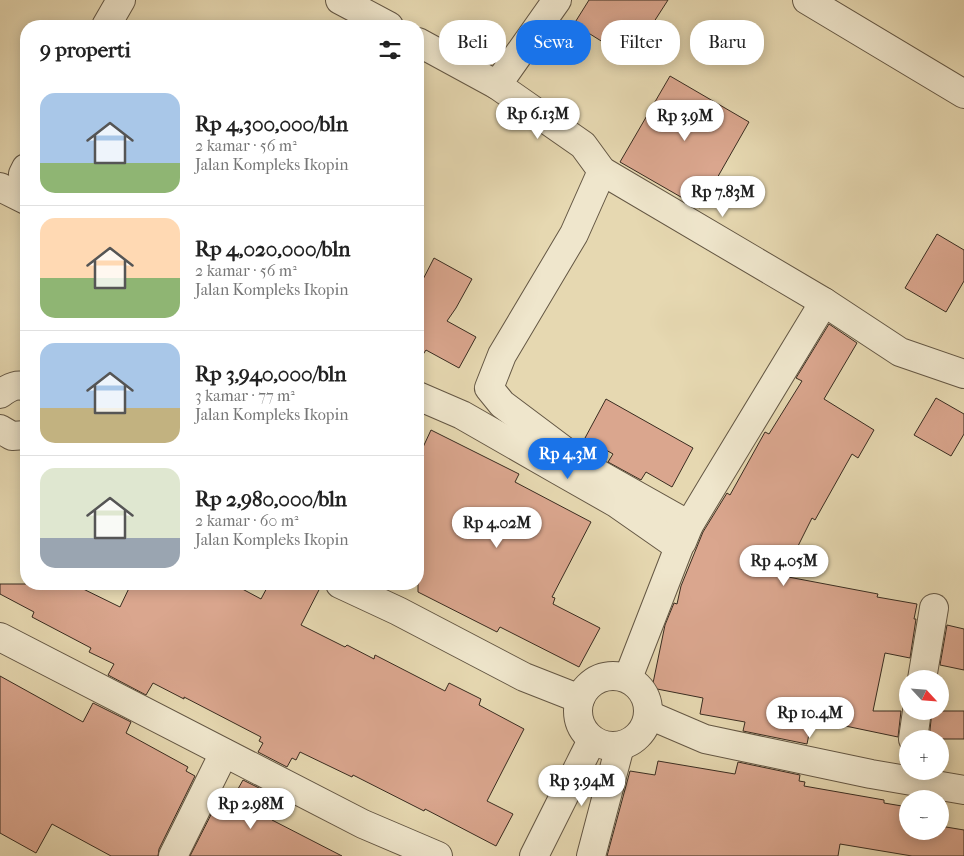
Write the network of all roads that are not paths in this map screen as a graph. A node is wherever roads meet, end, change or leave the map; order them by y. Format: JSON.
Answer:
{"nodes":[{"id":1,"x":121,"y":0,"type":"edge"},
{"id":2,"x":340,"y":0,"type":"edge"},
{"id":3,"x":557,"y":0,"type":"edge"},
{"id":4,"x":807,"y":0,"type":"edge"},
{"id":5,"x":109,"y":20,"type":"edge"},
{"id":6,"x":378,"y":20,"type":"edge"},
{"id":7,"x":424,"y":48,"type":"edge"},
{"id":8,"x":496,"y":85,"type":"junction"},
{"id":9,"x":964,"y":94,"type":"edge"},
{"id":10,"x":602,"y":171,"type":"junction"},
{"id":11,"x":20,"y":181,"type":"edge"},
{"id":12,"x":0,"y":187,"type":"edge"},
{"id":13,"x":824,"y":302,"type":"junction"},
{"id":14,"x":964,"y":374,"type":"edge"},
{"id":15,"x":20,"y":385,"type":"edge"},
{"id":16,"x":0,"y":394,"type":"edge"},
{"id":17,"x":424,"y":399,"type":"edge"},
{"id":18,"x":684,"y":536,"type":"junction"},
{"id":19,"x":353,"y":590,"type":"edge"},
{"id":20,"x":934,"y":608,"type":"dead end"},
{"id":21,"x":0,"y":637,"type":"edge"},
{"id":22,"x":924,"y":670,"type":"edge"},
{"id":23,"x":628,"y":678,"type":"junction"},
{"id":24,"x":580,"y":699,"type":"junction"},
{"id":25,"x":649,"y":715,"type":"junction"},
{"id":26,"x":592,"y":740,"type":"junction"},
{"id":27,"x":620,"y":746,"type":"junction"},
{"id":28,"x":224,"y":753,"type":"junction"},
{"id":29,"x":899,"y":774,"type":"edge"},
{"id":30,"x":926,"y":780,"type":"edge"},
{"id":31,"x":964,"y":790,"type":"edge"},
{"id":32,"x":173,"y":856,"type":"edge"},
{"id":33,"x":438,"y":856,"type":"edge"},
{"id":34,"x":534,"y":856,"type":"edge"},
{"id":35,"x":591,"y":856,"type":"edge"}],
"edges":[{"from":1,"to":5,"type":"street"},
{"from":2,"to":6,"type":"street"},
{"from":3,"to":8,"type":"street"},
{"from":4,"to":9,"type":"street"},
{"from":7,"to":8,"type":"street"},
{"from":8,"to":10,"type":"street"},
{"from":10,"to":13,"type":"street"},
{"from":10,"to":18,"type":"street"},
{"from":11,"to":12,"type":"street"},
{"from":13,"to":14,"type":"street"},
{"from":13,"to":18,"type":"street"},
{"from":15,"to":16,"type":"street"},
{"from":17,"to":18,"type":"street"},
{"from":18,"to":23,"type":"street"},
{"from":19,"to":24,"type":"street"},
{"from":20,"to":22,"type":"street"},
{"from":21,"to":28,"type":"street"},
{"from":23,"to":24,"type":"street"},
{"from":23,"to":25,"type":"street"},
{"from":24,"to":26,"type":"street"},
{"from":25,"to":27,"type":"street"},
{"from":25,"to":29,"type":"street"},
{"from":26,"to":27,"type":"street"},
{"from":26,"to":34,"type":"street"},
{"from":27,"to":35,"type":"street"},
{"from":28,"to":32,"type":"street"},
{"from":28,"to":33,"type":"street"},
{"from":30,"to":31,"type":"street"}]}
